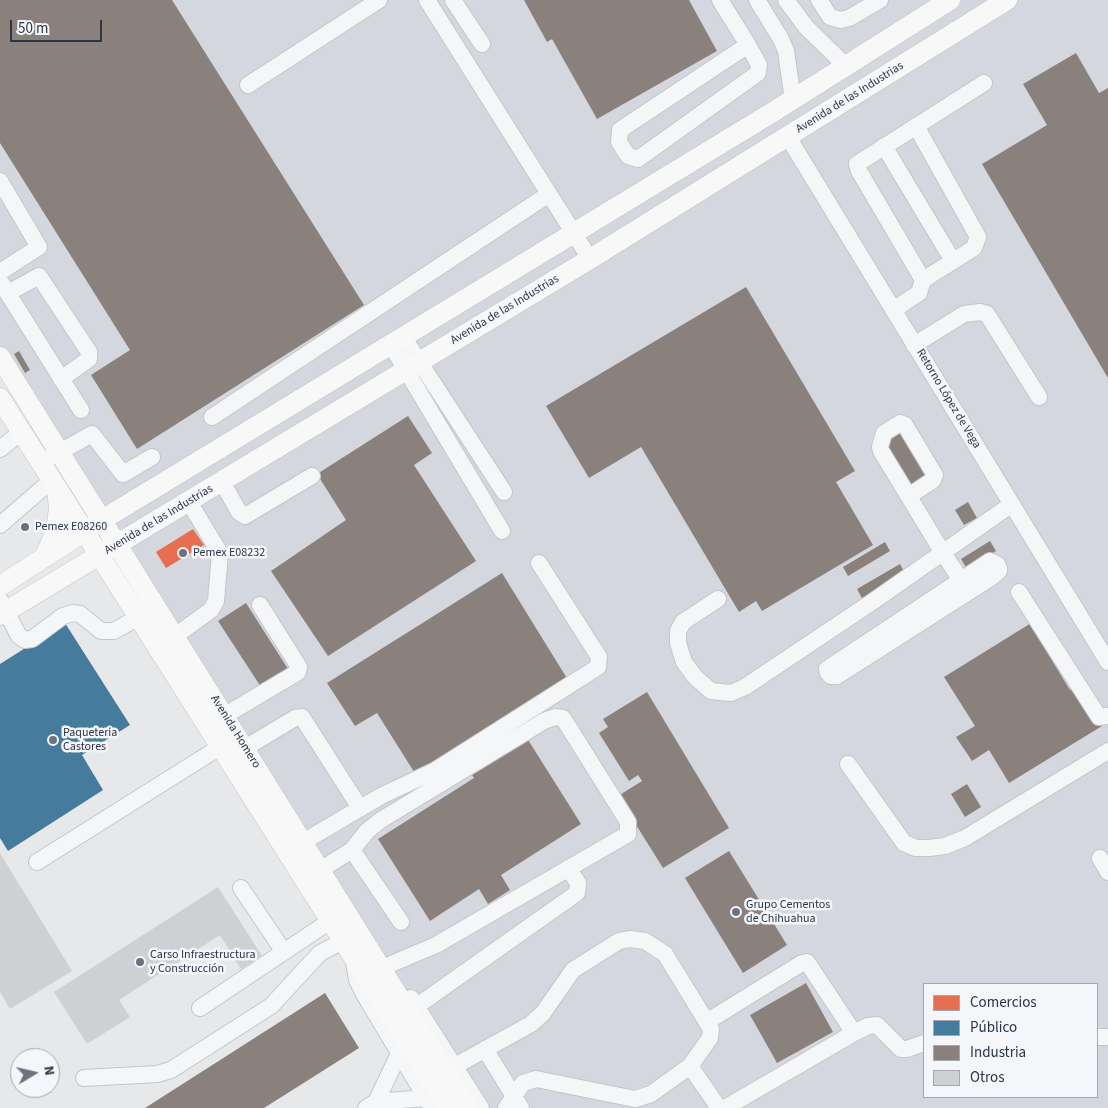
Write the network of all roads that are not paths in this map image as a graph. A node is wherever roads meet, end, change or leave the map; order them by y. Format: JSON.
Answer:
{"nodes":[{"id":1,"x":378,"y":0,"type":"edge"},
{"id":2,"x":427,"y":0,"type":"edge"},
{"id":3,"x":453,"y":0,"type":"edge"},
{"id":4,"x":720,"y":0,"type":"edge"},
{"id":5,"x":757,"y":0,"type":"edge"},
{"id":6,"x":880,"y":0,"type":"edge"},
{"id":7,"x":950,"y":0,"type":"edge"},
{"id":8,"x":1007,"y":0,"type":"edge"},
{"id":9,"x":823,"y":1,"type":"edge"},
{"id":10,"x":788,"y":3,"type":"edge"},
{"id":11,"x":769,"y":19,"type":"junction"},
{"id":12,"x":482,"y":44,"type":"dead end"},
{"id":13,"x":748,"y":45,"type":"junction"},
{"id":14,"x":846,"y":66,"type":"junction"},
{"id":15,"x":984,"y":83,"type":"dead end"},
{"id":16,"x":248,"y":85,"type":"dead end"},
{"id":17,"x":793,"y":100,"type":"junction"},
{"id":18,"x":773,"y":112,"type":"junction"},
{"id":19,"x":916,"y":126,"type":"junction"},
{"id":20,"x":788,"y":137,"type":"junction"},
{"id":21,"x":884,"y":146,"type":"junction"},
{"id":22,"x":0,"y":181,"type":"edge"},
{"id":23,"x":549,"y":194,"type":"junction"},
{"id":24,"x":574,"y":234,"type":"junction"},
{"id":25,"x":590,"y":259,"type":"junction"},
{"id":26,"x":953,"y":261,"type":"junction"},
{"id":27,"x":0,"y":272,"type":"edge"},
{"id":28,"x":923,"y":280,"type":"junction"},
{"id":29,"x":4,"y":287,"type":"edge"},
{"id":30,"x":893,"y":310,"type":"junction"},
{"id":31,"x":397,"y":342,"type":"junction"},
{"id":32,"x":914,"y":345,"type":"junction"},
{"id":33,"x":0,"y":357,"type":"edge"},
{"id":34,"x":413,"y":366,"type":"junction"},
{"id":35,"x":61,"y":379,"type":"junction"},
{"id":36,"x":1039,"y":397,"type":"dead end"},
{"id":37,"x":0,"y":398,"type":"edge"},
{"id":38,"x":432,"y":398,"type":"junction"},
{"id":39,"x":81,"y":410,"type":"dead end"},
{"id":40,"x":212,"y":417,"type":"dead end"},
{"id":41,"x":21,"y":432,"type":"junction"},
{"id":42,"x":0,"y":449,"type":"edge"},
{"id":43,"x":59,"y":452,"type":"junction"},
{"id":44,"x":152,"y":457,"type":"dead end"},
{"id":45,"x":482,"y":460,"type":"junction"},
{"id":46,"x":41,"y":463,"type":"junction"},
{"id":47,"x":466,"y":471,"type":"junction"},
{"id":48,"x":312,"y":476,"type":"dead end"},
{"id":49,"x":222,"y":482,"type":"junction"},
{"id":50,"x":54,"y":484,"type":"junction"},
{"id":51,"x":504,"y":492,"type":"dead end"},
{"id":52,"x":909,"y":496,"type":"dead end"},
{"id":53,"x":189,"y":502,"type":"junction"},
{"id":54,"x":1012,"y":504,"type":"junction"},
{"id":55,"x":2,"y":518,"type":"edge"},
{"id":56,"x":102,"y":520,"type":"junction"},
{"id":57,"x":85,"y":531,"type":"junction"},
{"id":58,"x":502,"y":531,"type":"dead end"},
{"id":59,"x":118,"y":544,"type":"junction"},
{"id":60,"x":943,"y":553,"type":"junction"},
{"id":61,"x":100,"y":555,"type":"junction"},
{"id":62,"x":44,"y":558,"type":"junction"},
{"id":63,"x":539,"y":563,"type":"dead end"},
{"id":64,"x":961,"y":580,"type":"junction"},
{"id":65,"x":0,"y":586,"type":"edge"},
{"id":66,"x":1019,"y":592,"type":"dead end"},
{"id":67,"x":718,"y":599,"type":"dead end"},
{"id":68,"x":260,"y":605,"type":"dead end"},
{"id":69,"x":2,"y":609,"type":"edge"},
{"id":70,"x":139,"y":617,"type":"junction"},
{"id":71,"x":175,"y":636,"type":"junction"},
{"id":72,"x":1108,"y":662,"type":"edge"},
{"id":73,"x":224,"y":716,"type":"junction"},
{"id":74,"x":1108,"y":716,"type":"edge"},
{"id":75,"x":220,"y":746,"type":"junction"},
{"id":76,"x":245,"y":748,"type":"junction"},
{"id":77,"x":1108,"y":751,"type":"edge"},
{"id":78,"x":848,"y":764,"type":"dead end"},
{"id":79,"x":360,"y":808,"type":"junction"},
{"id":80,"x":303,"y":842,"type":"junction"},
{"id":81,"x":352,"y":850,"type":"junction"},
{"id":82,"x":1100,"y":858,"type":"dead end"},
{"id":83,"x":37,"y":862,"type":"dead end"},
{"id":84,"x":568,"y":868,"type":"junction"},
{"id":85,"x":320,"y":870,"type":"junction"},
{"id":86,"x":1108,"y":872,"type":"edge"},
{"id":87,"x":241,"y":888,"type":"dead end"},
{"id":88,"x":330,"y":921,"type":"junction"},
{"id":89,"x":401,"y":922,"type":"dead end"},
{"id":90,"x":284,"y":952,"type":"junction"},
{"id":91,"x":362,"y":954,"type":"junction"},
{"id":92,"x":417,"y":1006,"type":"junction"},
{"id":93,"x":200,"y":1008,"type":"dead end"},
{"id":94,"x":708,"y":1021,"type":"junction"},
{"id":95,"x":854,"y":1033,"type":"junction"},
{"id":96,"x":923,"y":1043,"type":"edge"},
{"id":97,"x":485,"y":1049,"type":"junction"},
{"id":98,"x":398,"y":1056,"type":"junction"},
{"id":99,"x":455,"y":1066,"type":"junction"},
{"id":100,"x":690,"y":1066,"type":"junction"},
{"id":101,"x":84,"y":1078,"type":"dead end"},
{"id":102,"x":428,"y":1103,"type":"edge"},
{"id":103,"x":513,"y":1104,"type":"edge"},
{"id":104,"x":371,"y":1105,"type":"edge"},
{"id":105,"x":449,"y":1108,"type":"edge"},
{"id":106,"x":468,"y":1108,"type":"edge"},
{"id":107,"x":481,"y":1108,"type":"edge"},
{"id":108,"x":719,"y":1108,"type":"edge"},
{"id":109,"x":725,"y":1108,"type":"edge"}],
"edges":[{"from":1,"to":16,"type":"street"},
{"from":2,"to":23,"type":"street"},
{"from":3,"to":12,"type":"street"},
{"from":4,"to":13,"type":"street"},
{"from":5,"to":11,"type":"street"},
{"from":6,"to":9,"type":"street"},
{"from":7,"to":14,"type":"main road"},
{"from":8,"to":20,"type":"main road","name":"Avenida de las Industrias"},
{"from":10,"to":11,"type":"street"},
{"from":10,"to":14,"type":"street"},
{"from":11,"to":17,"type":"street"},
{"from":13,"to":13,"type":"street"},
{"from":14,"to":17,"type":"main road"},
{"from":15,"to":19,"type":"street"},
{"from":17,"to":18,"type":"main road"},
{"from":18,"to":20,"type":"main road"},
{"from":18,"to":24,"type":"main road"},
{"from":19,"to":21,"type":"street"},
{"from":19,"to":26,"type":"street"},
{"from":20,"to":25,"type":"main road","name":"Avenida de las Industrias"},
{"from":20,"to":30,"type":"street","name":"Retorno López de Vega"},
{"from":21,"to":26,"type":"street"},
{"from":21,"to":28,"type":"street"},
{"from":22,"to":27,"type":"street"},
{"from":23,"to":24,"type":"street"},
{"from":23,"to":40,"type":"street"},
{"from":24,"to":25,"type":"street"},
{"from":24,"to":31,"type":"main road"},
{"from":25,"to":34,"type":"main road","name":"Avenida de las Industrias"},
{"from":26,"to":28,"type":"street"},
{"from":28,"to":30,"type":"street"},
{"from":29,"to":35,"type":"street"},
{"from":29,"to":35,"type":"street"},
{"from":30,"to":32,"type":"street","name":"Retorno López de Vega"},
{"from":31,"to":34,"type":"street"},
{"from":31,"to":56,"type":"main road"},
{"from":32,"to":36,"type":"street"},
{"from":32,"to":54,"type":"street","name":"Retorno López de Vega"},
{"from":33,"to":43,"type":"main road","name":"Avenida Homero"},
{"from":34,"to":38,"type":"street"},
{"from":34,"to":49,"type":"main road","name":"Avenida de las Industrias"},
{"from":35,"to":39,"type":"street"},
{"from":37,"to":41,"type":"main road","name":"Avenida Homero"},
{"from":38,"to":45,"type":"street"},
{"from":38,"to":47,"type":"street"},
{"from":41,"to":42,"type":"street"},
{"from":41,"to":46,"type":"main road","name":"Avenida Homero"},
{"from":43,"to":44,"type":"street"},
{"from":43,"to":46,"type":"street"},
{"from":43,"to":56,"type":"main road","name":"Avenida Homero"},
{"from":45,"to":47,"type":"street"},
{"from":45,"to":51,"type":"street"},
{"from":46,"to":50,"type":"main road","name":"Avenida Homero"},
{"from":47,"to":58,"type":"street"},
{"from":48,"to":49,"type":"street"},
{"from":49,"to":53,"type":"main road","name":"Avenida de las Industrias"},
{"from":50,"to":55,"type":"street"},
{"from":50,"to":57,"type":"main road","name":"Avenida Homero"},
{"from":50,"to":62,"type":"main road"},
{"from":52,"to":60,"type":"street"},
{"from":53,"to":59,"type":"main road","name":"Avenida de las Industrias"},
{"from":53,"to":71,"type":"street"},
{"from":54,"to":60,"type":"street"},
{"from":54,"to":72,"type":"street","name":"Retorno López de Vega"},
{"from":56,"to":57,"type":"main road"},
{"from":56,"to":59,"type":"main road","name":"Avenida Homero"},
{"from":57,"to":61,"type":"main road","name":"Avenida Homero"},
{"from":57,"to":62,"type":"main road"},
{"from":59,"to":61,"type":"main road","name":"Avenida de las Industrias"},
{"from":59,"to":71,"type":"main road","name":"Avenida Homero"},
{"from":60,"to":64,"type":"street"},
{"from":60,"to":67,"type":"street"},
{"from":61,"to":69,"type":"main road","name":"Avenida de las Industrias"},
{"from":61,"to":70,"type":"main road","name":"Avenida Homero"},
{"from":62,"to":65,"type":"main road"},
{"from":63,"to":79,"type":"street"},
{"from":64,"to":64,"type":"street"},
{"from":66,"to":74,"type":"street"},
{"from":68,"to":73,"type":"street"},
{"from":69,"to":70,"type":"street"},
{"from":70,"to":75,"type":"main road","name":"Avenida Homero"},
{"from":71,"to":73,"type":"main road","name":"Avenida Homero"},
{"from":73,"to":76,"type":"main road","name":"Avenida Homero"},
{"from":75,"to":83,"type":"street"},
{"from":75,"to":88,"type":"main road","name":"Avenida Homero"},
{"from":76,"to":79,"type":"street"},
{"from":76,"to":80,"type":"main road","name":"Avenida Homero"},
{"from":77,"to":78,"type":"street"},
{"from":79,"to":80,"type":"street"},
{"from":80,"to":85,"type":"main road","name":"Avenida Homero"},
{"from":81,"to":84,"type":"street"},
{"from":81,"to":85,"type":"street"},
{"from":81,"to":89,"type":"street"},
{"from":82,"to":86,"type":"street"},
{"from":84,"to":91,"type":"street"},
{"from":84,"to":92,"type":"street"},
{"from":85,"to":91,"type":"main road","name":"Avenida Homero"},
{"from":87,"to":90,"type":"street"},
{"from":88,"to":90,"type":"street"},
{"from":88,"to":91,"type":"main road","name":"Avenida Homero"},
{"from":90,"to":93,"type":"street"},
{"from":91,"to":92,"type":"street"},
{"from":91,"to":98,"type":"street"},
{"from":91,"to":101,"type":"street"},
{"from":91,"to":105,"type":"main road","name":"Avenida Homero"},
{"from":91,"to":106,"type":"main road","name":"Avenida Homero"},
{"from":92,"to":99,"type":"street"},
{"from":94,"to":95,"type":"street"},
{"from":94,"to":97,"type":"street"},
{"from":94,"to":100,"type":"street"},
{"from":95,"to":96,"type":"street"},
{"from":95,"to":109,"type":"street"},
{"from":97,"to":99,"type":"street"},
{"from":97,"to":103,"type":"street"},
{"from":98,"to":102,"type":"street"},
{"from":98,"to":104,"type":"street"},
{"from":99,"to":107,"type":"street"},
{"from":100,"to":103,"type":"street"},
{"from":100,"to":108,"type":"street"},
{"from":102,"to":104,"type":"street"}]}
